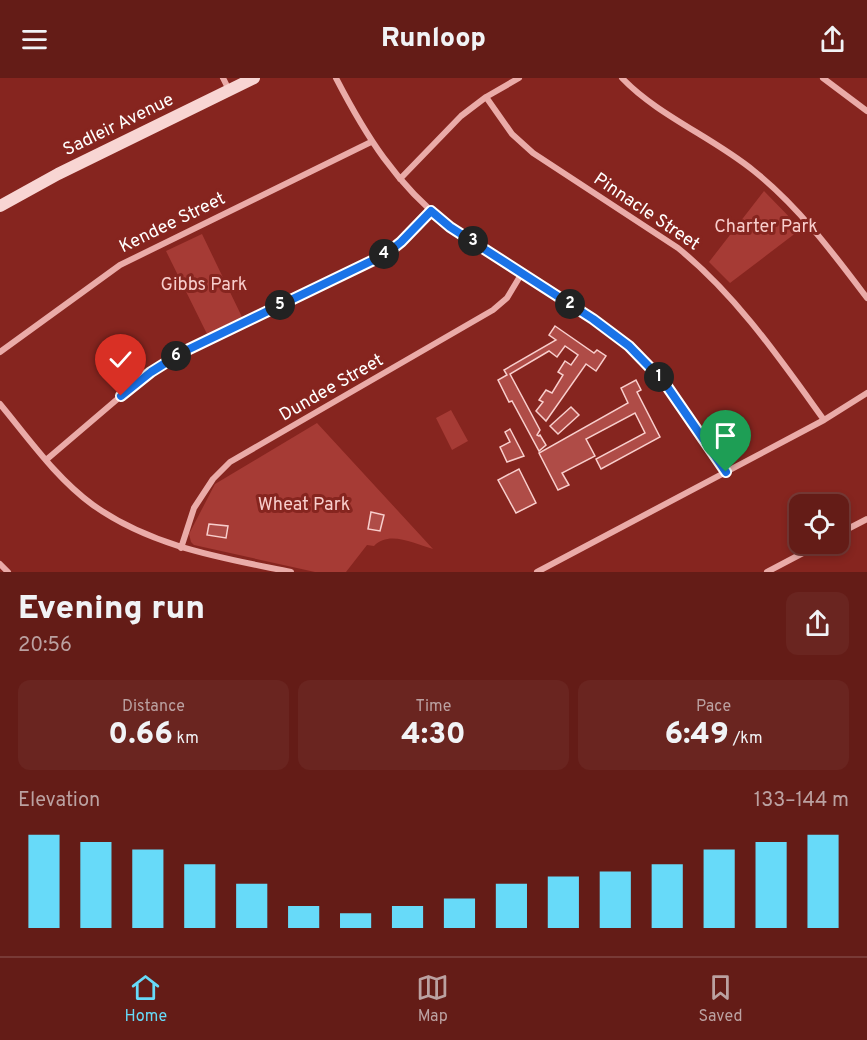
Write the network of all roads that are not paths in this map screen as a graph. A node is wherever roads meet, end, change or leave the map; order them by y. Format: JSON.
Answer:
{"nodes":[{"id":1,"x":223,"y":78,"type":"edge"},
{"id":2,"x":254,"y":78,"type":"edge"},
{"id":3,"x":336,"y":78,"type":"edge"},
{"id":4,"x":519,"y":78,"type":"edge"},
{"id":5,"x":622,"y":78,"type":"edge"},
{"id":6,"x":823,"y":78,"type":"edge"},
{"id":7,"x":229,"y":90,"type":"junction"},
{"id":8,"x":486,"y":97,"type":"junction"},
{"id":9,"x":867,"y":111,"type":"edge"},
{"id":10,"x":371,"y":142,"type":"junction"},
{"id":11,"x":400,"y":179,"type":"junction"},
{"id":12,"x":0,"y":206,"type":"edge"},
{"id":13,"x":431,"y":211,"type":"junction"},
{"id":14,"x":522,"y":273,"type":"junction"},
{"id":15,"x":867,"y":298,"type":"edge"},
{"id":16,"x":0,"y":352,"type":"edge"},
{"id":17,"x":867,"y":393,"type":"edge"},
{"id":18,"x":0,"y":404,"type":"edge"},
{"id":19,"x":824,"y":420,"type":"junction"},
{"id":20,"x":46,"y":460,"type":"junction"},
{"id":21,"x":726,"y":472,"type":"junction"},
{"id":22,"x":867,"y":519,"type":"edge"},
{"id":23,"x":849,"y":528,"type":"edge"},
{"id":24,"x":181,"y":548,"type":"junction"},
{"id":25,"x":801,"y":554,"type":"edge"},
{"id":26,"x":0,"y":564,"type":"edge"},
{"id":27,"x":8,"y":572,"type":"edge"},
{"id":28,"x":291,"y":572,"type":"edge"},
{"id":29,"x":537,"y":572,"type":"edge"},
{"id":30,"x":766,"y":572,"type":"edge"}],
"edges":[{"from":1,"to":7,"type":"street"},
{"from":2,"to":7,"type":"street","name":"Sadleir Avenue"},
{"from":3,"to":10,"type":"street"},
{"from":4,"to":8,"type":"street"},
{"from":5,"to":15,"type":"street"},
{"from":6,"to":9,"type":"street"},
{"from":7,"to":12,"type":"street","name":"Sadleir Avenue"},
{"from":8,"to":11,"type":"street"},
{"from":8,"to":19,"type":"street","name":"Pinnacle Street"},
{"from":10,"to":11,"type":"street"},
{"from":10,"to":16,"type":"street","name":"Kendee Street"},
{"from":11,"to":13,"type":"street"},
{"from":13,"to":14,"type":"street"},
{"from":13,"to":20,"type":"street"},
{"from":14,"to":21,"type":"street"},
{"from":14,"to":24,"type":"street","name":"Dundee Street"},
{"from":17,"to":19,"type":"street"},
{"from":18,"to":20,"type":"street"},
{"from":19,"to":21,"type":"street"},
{"from":20,"to":24,"type":"street"},
{"from":21,"to":29,"type":"street"},
{"from":22,"to":23,"type":"street"},
{"from":24,"to":28,"type":"street"},
{"from":25,"to":30,"type":"street"},
{"from":26,"to":27,"type":"street"}]}
